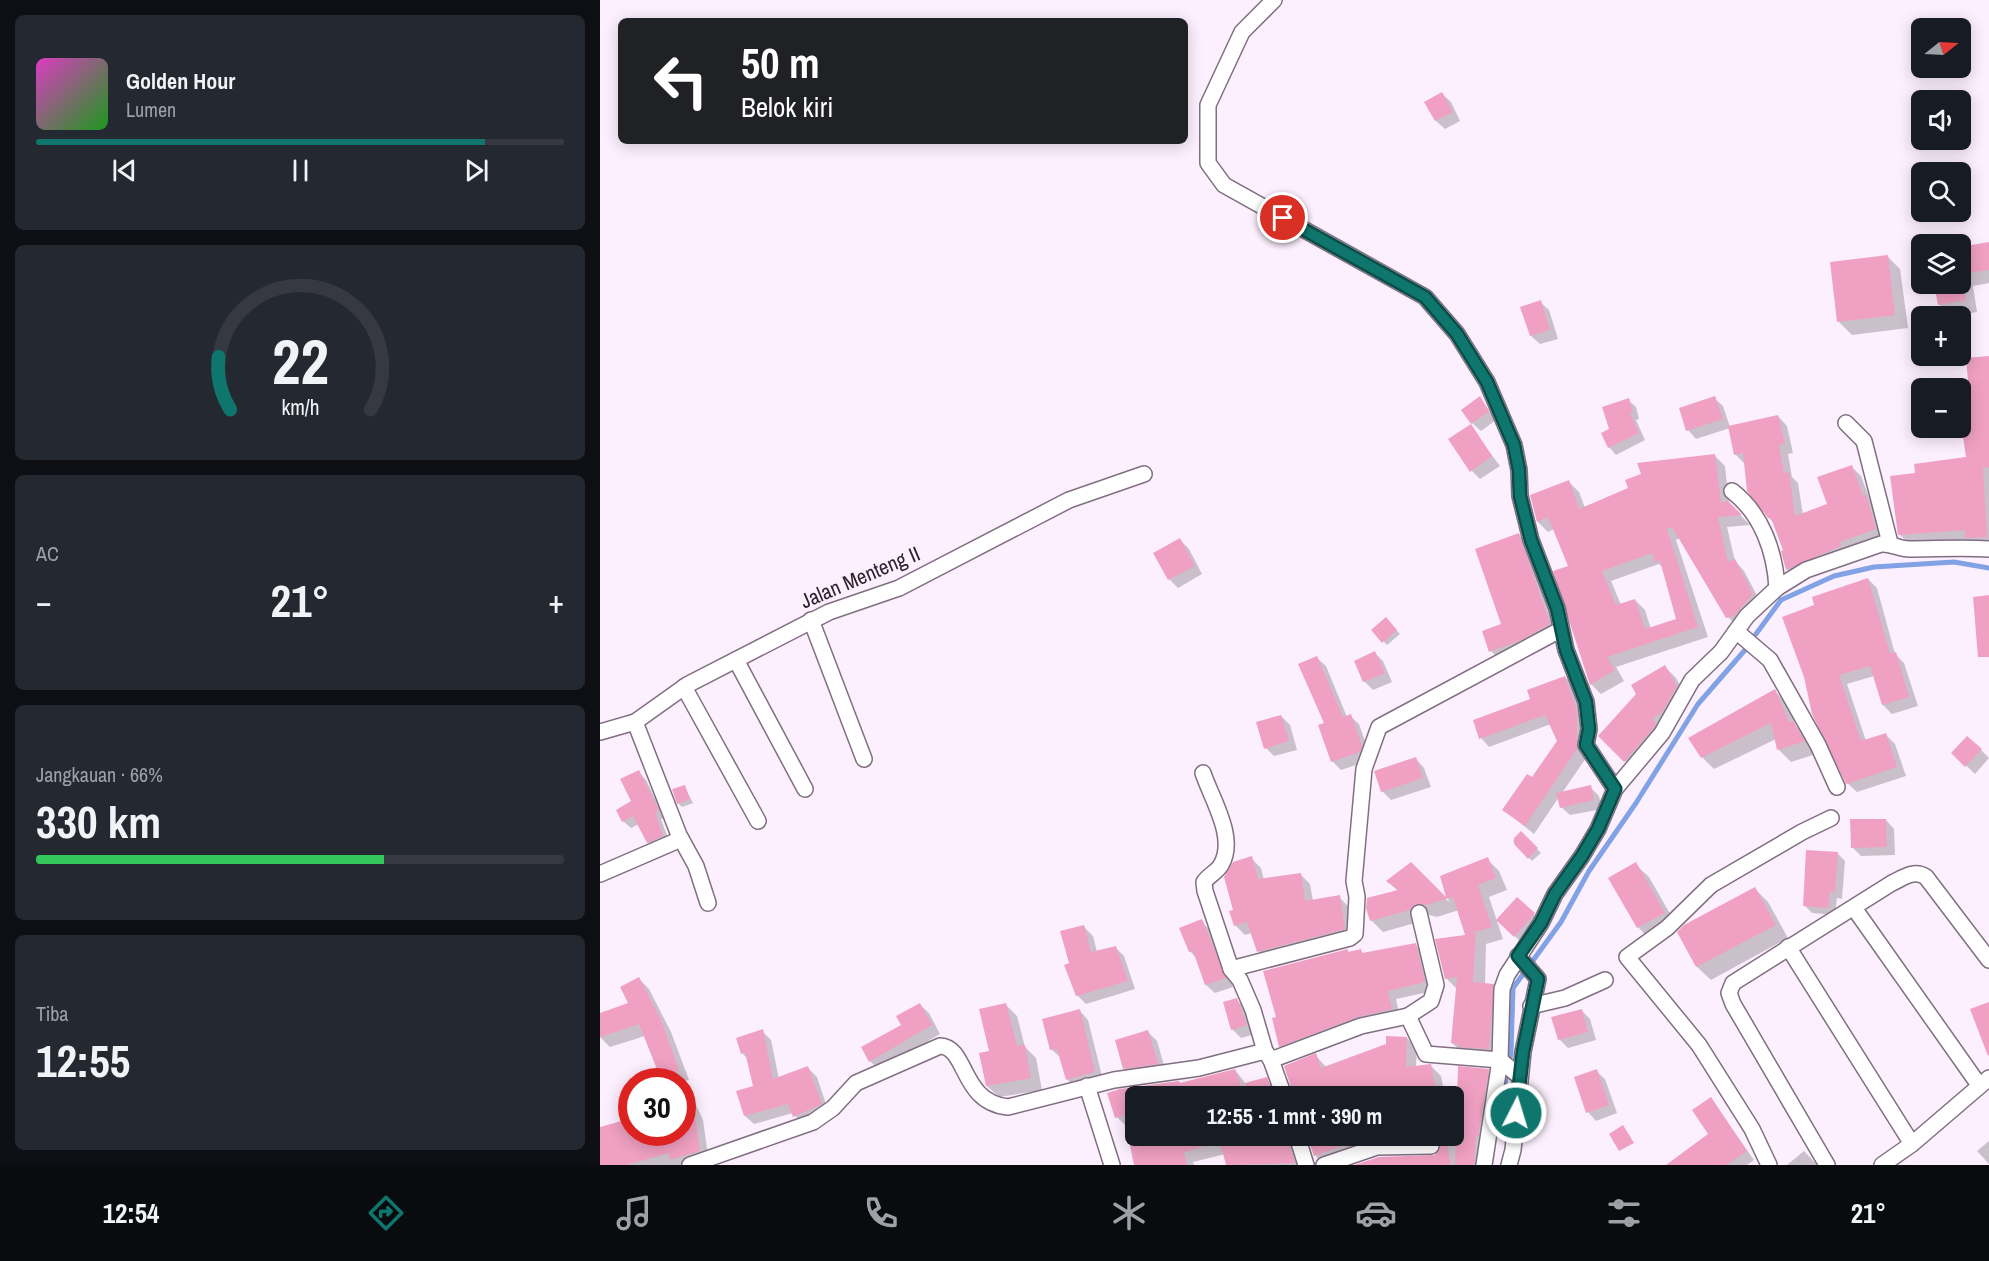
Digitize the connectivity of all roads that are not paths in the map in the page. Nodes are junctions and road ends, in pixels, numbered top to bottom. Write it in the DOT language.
graph roads {
  1 [pos="1274,0"];
  2 [pos="1846,423"];
  3 [pos="1144,474"];
  4 [pos="1732,491"];
  5 [pos="1890,543"];
  6 [pos="1989,549"];
  7 [pos="1777,588"];
  8 [pos="811,620"];
  9 [pos="1560,630"];
  10 [pos="1736,632"];
  11 [pos="736,660"];
  12 [pos="684,687"];
  13 [pos="635,722"];
  14 [pos="600,732"];
  15 [pos="864,759"];
  16 [pos="1203,773"];
  17 [pos="1837,787"];
  18 [pos="805,789"];
  19 [pos="1615,789"];
  20 [pos="1832,818"];
  21 [pos="758,821"];
  22 [pos="681,839"];
  23 [pos="600,874"];
  24 [pos="708,903"];
  25 [pos="1854,908"];
  26 [pos="1419,913"];
  27 [pos="1788,947"];
  28 [pos="1989,960"];
  29 [pos="1525,964"];
  30 [pos="1231,969"];
  31 [pos="1605,980"];
  32 [pos="1531,1006"];
  33 [pos="1408,1016"];
  34 [pos="1268,1056"];
  35 [pos="1509,1068"];
  36 [pos="1984,1082"];
  37 [pos="1087,1086"];
  38 [pos="1280,1086"];
  39 [pos="1912,1144"];
  40 [pos="1300,1146"];
  41 [pos="1431,1146"];
  42 [pos="690,1165"];
  43 [pos="1112,1165"];
  44 [pos="1306,1165"];
  45 [pos="1324,1165"];
  46 [pos="1484,1165"];
  47 [pos="1509,1165"];
  48 [pos="1769,1165"];
  49 [pos="1827,1165"];
  50 [pos="1882,1165"];
  1 -- 9 [label="street"];
  2 -- 5 [label="street"];
  3 -- 8 [label="street, Jalan Menteng II"];
  4 -- 7 [label="street"];
  5 -- 6 [label="street"];
  5 -- 7 [label="street"];
  7 -- 10 [label="street"];
  8 -- 11 [label="street, Jalan Menteng II"];
  8 -- 15 [label="street"];
  9 -- 19 [label="street"];
  9 -- 30 [label="street"];
  10 -- 17 [label="street"];
  10 -- 19 [label="street"];
  11 -- 12 [label="street, Jalan Menteng II"];
  11 -- 18 [label="street"];
  12 -- 13 [label="street, Jalan Menteng II"];
  12 -- 21 [label="street"];
  13 -- 14 [label="street, Jalan Menteng II"];
  13 -- 22 [label="street"];
  16 -- 30 [label="street"];
  19 -- 29 [label="street"];
  20 -- 48 [label="street"];
  22 -- 23 [label="street"];
  22 -- 24 [label="street"];
  25 -- 27 [label="street"];
  25 -- 28 [label="street"];
  25 -- 36 [label="street"];
  26 -- 33 [label="street"];
  27 -- 39 [label="street"];
  27 -- 49 [label="street"];
  29 -- 32 [label="street"];
  29 -- 35 [label="street"];
  30 -- 34 [label="street"];
  31 -- 32 [label="street"];
  32 -- 35 [label="street"];
  33 -- 34 [label="street"];
  33 -- 35 [label="street"];
  34 -- 37 [label="street"];
  34 -- 38 [label="street"];
  35 -- 46 [label="street"];
  35 -- 47 [label="street"];
  36 -- 39 [label="street"];
  37 -- 42 [label="street"];
  37 -- 43 [label="street"];
  39 -- 50 [label="street"];
  40 -- 44 [label="street"];
  41 -- 45 [label="street"];
}
